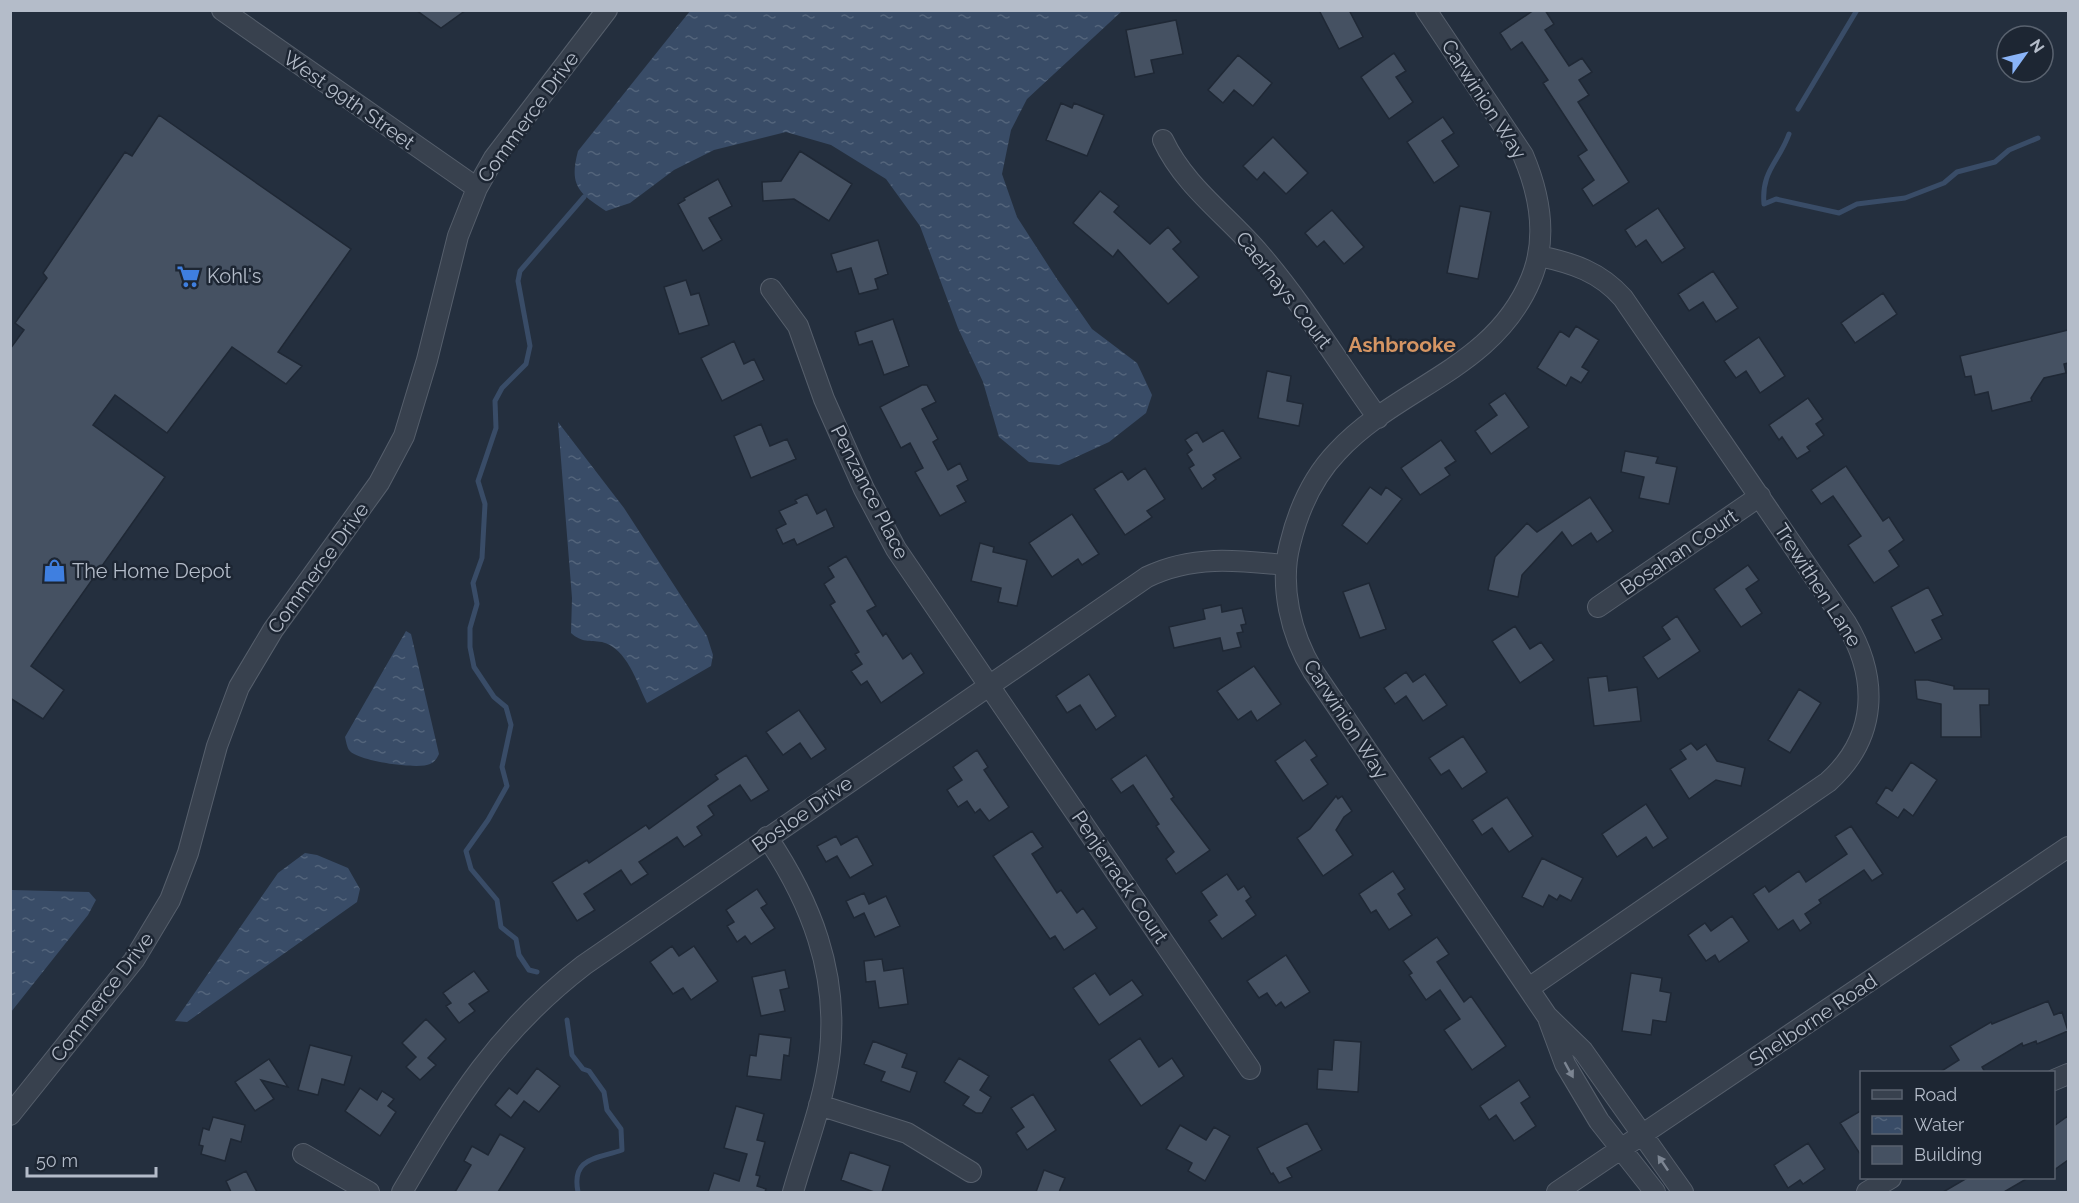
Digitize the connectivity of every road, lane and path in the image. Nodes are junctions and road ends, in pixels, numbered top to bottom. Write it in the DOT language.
graph roads {
  1 [pos="222,10"];
  2 [pos="607,10"];
  3 [pos="1426,10"];
  4 [pos="1162,140"];
  5 [pos="477,188"];
  6 [pos="1539,256"];
  7 [pos="771,289"];
  8 [pos="1378,418"];
  9 [pos="1760,496"];
  10 [pos="1285,565"];
  11 [pos="1598,607"];
  12 [pos="989,685"];
  13 [pos="767,837"];
  14 [pos="2068,847"];
  15 [pos="1529,988"];
  16 [pos="1547,1016"];
  17 [pos="1250,1069"];
  18 [pos="819,1105"];
  19 [pos="10,1115"];
  20 [pos="1643,1133"];
  21 [pos="1620,1149"];
  22 [pos="303,1154"];
  23 [pos="971,1172"];
  24 [pos="1890,1179"];
  25 [pos="369,1192"];
  26 [pos="402,1192"];
  27 [pos="793,1192"];
  28 [pos="1557,1192"];
  29 [pos="1655,1192"];
  30 [pos="1683,1192"];
  31 [pos="1867,1192"];
  1 -- 5 [label="street, West 99th Street"];
  2 -- 5 [label="street, Commerce Drive"];
  3 -- 6 [label="street, Carwinion Way"];
  4 -- 8 [label="street, Caerhays Court"];
  5 -- 19 [label="street, Commerce Drive"];
  6 -- 8 [label="street, Carwinion Way"];
  6 -- 9 [label="street, Trewithen Lane"];
  7 -- 12 [label="street, Penzance Place"];
  8 -- 10 [label="street, Carwinion Way"];
  9 -- 11 [label="street, Bosahan Court"];
  9 -- 15 [label="street, Trewithen Lane"];
  10 -- 12 [label="street, Bosloe Drive"];
  10 -- 15 [label="street, Carwinion Way"];
  12 -- 13 [label="street, Bosloe Drive"];
  12 -- 17 [label="street, Penjerrack Court"];
  13 -- 18 [label="street"];
  13 -- 26 [label="street, Bosloe Drive"];
  14 -- 20 [label="street, Shelborne Road"];
  15 -- 16 [label="street, Carwinion Way"];
  16 -- 20 [label="street, Carwinion Way"];
  16 -- 21 [label="street, Carwinion Way, one-way"];
  18 -- 23 [label="street"];
  18 -- 27 [label="street"];
  20 -- 21 [label="street, Shelborne Road"];
  30 -- 20 [label="street, Carwinion Way, one-way"];
  21 -- 28 [label="street, Shelborne Road"];
  21 -- 29 [label="street, Carwinion Way"];
  22 -- 25 [label="street"];
  24 -- 31 [label="street"];
}
